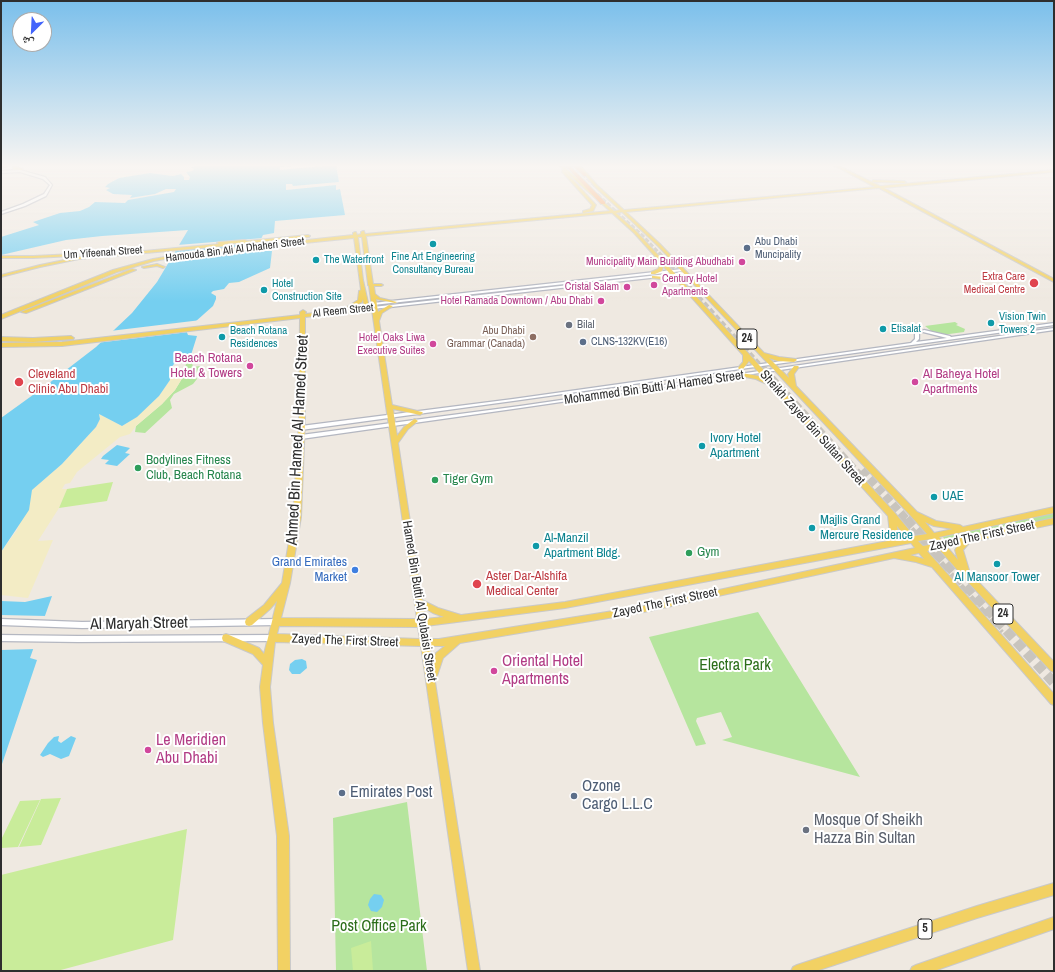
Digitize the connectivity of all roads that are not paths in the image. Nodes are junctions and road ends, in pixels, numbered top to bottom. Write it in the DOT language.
graph roads {
  1 [pos="590,210"];
  2 [pos="618,210"];
  3 [pos="621,210"];
  4 [pos="646,210"];
  5 [pos="924,210"];
  6 [pos="932,210"];
  7 [pos="613,211"];
  8 [pos="580,214"];
  9 [pos="628,225"];
  10 [pos="638,225"];
  11 [pos="945,225"];
  12 [pos="954,226"];
  13 [pos="363,234"];
  14 [pos="380,234"];
  15 [pos="355,237"];
  16 [pos="313,238"];
  17 [pos="253,241"];
  18 [pos="365,245"];
  19 [pos="1,257"];
  20 [pos="662,264"];
  21 [pos="163,267"];
  22 [pos="684,272"];
  23 [pos="671,273"];
  24 [pos="654,275"];
  25 [pos="1,276"];
  26 [pos="1054,276"];
  27 [pos="361,280"];
  28 [pos="679,280"];
  29 [pos="1054,281"];
  30 [pos="370,285"];
  31 [pos="381,285"];
  32 [pos="372,294"];
  33 [pos="393,304"];
  34 [pos="349,307"];
  35 [pos="370,307"];
  36 [pos="303,314"];
  37 [pos="1,318"];
  38 [pos="277,319"];
  39 [pos="240,321"];
  40 [pos="303,323"];
  41 [pos="376,324"];
  42 [pos="1054,324"];
  43 [pos="1054,329"];
  44 [pos="917,331"];
  45 [pos="924,331"];
  46 [pos="984,334"];
  47 [pos="957,337"];
  48 [pos="1,339"];
  49 [pos="992,339"];
  50 [pos="911,344"];
  51 [pos="1,345"];
  52 [pos="760,352"];
  53 [pos="746,354"];
  54 [pos="794,360"];
  55 [pos="771,364"];
  56 [pos="757,366"];
  57 [pos="796,367"];
  58 [pos="741,368"];
  59 [pos="777,370"];
  60 [pos="762,372"];
  61 [pos="742,375"];
  62 [pos="775,386"];
  63 [pos="793,387"];
  64 [pos="389,406"];
  65 [pos="441,410"];
  66 [pos="420,412"];
  67 [pos="391,420"];
  68 [pos="416,420"];
  69 [pos="301,428"];
  70 [pos="301,437"];
  71 [pos="394,444"];
  72 [pos="1054,510"];
  73 [pos="913,513"];
  74 [pos="890,514"];
  75 [pos="1054,522"];
  76 [pos="969,529"];
  77 [pos="932,535"];
  78 [pos="912,539"];
  79 [pos="969,539"];
  80 [pos="892,542"];
  81 [pos="940,545"];
  82 [pos="921,549"];
  83 [pos="886,556"];
  84 [pos="936,566"];
  85 [pos="971,580"];
  86 [pos="286,583"];
  87 [pos="419,602"];
  88 [pos="464,618"];
  89 [pos="1,622"];
  90 [pos="249,622"];
  91 [pos="277,622"];
  92 [pos="422,623"];
  93 [pos="1,638"];
  94 [pos="226,638"];
  95 [pos="272,638"];
  96 [pos="458,640"];
  97 [pos="426,644"];
  98 [pos="267,664"];
  99 [pos="1054,668"];
  100 [pos="432,682"];
  101 [pos="1054,701"];
  102 [pos="1054,889"];
  103 [pos="1054,923"];
  104 [pos="284,971"];
  105 [pos="474,971"];
  106 [pos="798,971"];
  107 [pos="916,971"];
  1 -- 8 [label="main road"];
  2 -- 7 [label="main road"];
  3 -- 10 [label="main road, Sheikh Zayed Bin Sultan Street / 24"];
  4 -- 10 [label="main road"];
  5 -- 12 [label="main road"];
  6 -- 26 [label="main road"];
  7 -- 8 [label="main road"];
  7 -- 9 [label="main road, Sheikh Zayed Bin Sultan Street / 24"];
  8 -- 9 [label="main road"];
  8 -- 13 [label="main road"];
  8 -- 14 [label="main road"];
  9 -- 20 [label="main road, Sheikh Zayed Bin Sultan Street / 24"];
  10 -- 22 [label="main road, Sheikh Zayed Bin Sultan Street / 24"];
  11 -- 12 [label="main road"];
  12 -- 29 [label="main road"];
  13 -- 14 [label="main road"];
  13 -- 15 [label="main road"];
  13 -- 18 [label="main road, Hamed Bin Butti Al Qubaisi Street"];
  14 -- 18 [label="main road"];
  15 -- 16 [label="main road"];
  15 -- 16 [label="main road"];
  15 -- 27 [label="main road, Hamed Bin Butti Al Qubaisi Street"];
  16 -- 17 [label="main road, Hamouda Bin Ali Al Dhaheri Street"];
  16 -- 37 [label="main road, Hamouda Bin Ali Al Dhaheri Street"];
  17 -- 19 [label="main road, Um Yifeenah Street"];
  17 -- 25 [label="main road, Hamouda Bin Ali Al Dhaheri Street"];
  18 -- 30 [label="main road, Hamed Bin Butti Al Qubaisi Street"];
  20 -- 23 [label="main road, Sheikh Zayed Bin Sultan Street / 24"];
  20 -- 24 [label="main road"];
  21 -- 37 [label="main road"];
  22 -- 23 [label="street, Al Reem Street"];
  22 -- 52 [label="main road, Sheikh Zayed Bin Sultan Street / 24"];
  23 -- 24 [label="street, Al Reem Street"];
  23 -- 28 [label="main road, Sheikh Zayed Bin Sultan Street / 24"];
  24 -- 28 [label="main road"];
  24 -- 33 [label="street, Al Reem Street"];
  27 -- 34 [label="main road"];
  27 -- 35 [label="main road, Hamed Bin Butti Al Qubaisi Street"];
  28 -- 53 [label="main road, Sheikh Zayed Bin Sultan Street / 24"];
  30 -- 31 [label="main road"];
  30 -- 32 [label="main road, Hamed Bin Butti Al Qubaisi Street"];
  32 -- 33 [label="main road"];
  32 -- 35 [label="main road, Hamed Bin Butti Al Qubaisi Street"];
  33 -- 35 [label="street, Al Reem Street"];
  33 -- 41 [label="main road"];
  34 -- 35 [label="main road, Al Reem Street"];
  34 -- 36 [label="main road, Al Reem Street"];
  35 -- 36 [label="main road, Al Reem Street"];
  35 -- 41 [label="main road, Hamed Bin Butti Al Qubaisi Street"];
  36 -- 38 [label="main road, Al Reem Street"];
  36 -- 39 [label="main road, Al Reem Street"];
  36 -- 40 [label="main road, Ahmed Bin Hamed Al Hamed Street"];
  38 -- 39 [label="main road, Al Reem Street"];
  38 -- 40 [label="main road"];
  39 -- 48 [label="main road, Al Reem Street"];
  39 -- 51 [label="main road, Al Reem Street"];
  40 -- 69 [label="main road, Ahmed Bin Hamed Al Hamed Street"];
  41 -- 64 [label="main road, Hamed Bin Butti Al Qubaisi Street"];
  42 -- 46 [label="street, Mohammed Bin Butti Al Hamed Street"];
  43 -- 49 [label="street, Mohammed Bin Butti Al Hamed Street"];
  44 -- 50 [label="street"];
  45 -- 47 [label="street"];
  46 -- 47 [label="street, Mohammed Bin Butti Al Hamed Street"];
  46 -- 49 [label="street"];
  47 -- 50 [label="street, Mohammed Bin Butti Al Hamed Street"];
  49 -- 57 [label="street, Mohammed Bin Butti Al Hamed Street"];
  50 -- 54 [label="street, Mohammed Bin Butti Al Hamed Street"];
  52 -- 54 [label="main road"];
  52 -- 55 [label="main road, Sheikh Zayed Bin Sultan Street / 24"];
  53 -- 56 [label="main road, Sheikh Zayed Bin Sultan Street / 24"];
  53 -- 58 [label="main road"];
  54 -- 55 [label="street, Mohammed Bin Butti Al Hamed Street"];
  55 -- 56 [label="street, Mohammed Bin Butti Al Hamed Street"];
  55 -- 59 [label="main road, Sheikh Zayed Bin Sultan Street / 24"];
  56 -- 58 [label="street, Mohammed Bin Butti Al Hamed Street"];
  56 -- 60 [label="main road, Sheikh Zayed Bin Sultan Street / 24"];
  57 -- 59 [label="street, Mohammed Bin Butti Al Hamed Street"];
  57 -- 63 [label="main road"];
  58 -- 65 [label="street, Mohammed Bin Butti Al Hamed Street"];
  59 -- 60 [label="street, Mohammed Bin Butti Al Hamed Street"];
  59 -- 63 [label="main road, Sheikh Zayed Bin Sultan Street / 24"];
  60 -- 61 [label="street, Mohammed Bin Butti Al Hamed Street"];
  60 -- 62 [label="main road, Sheikh Zayed Bin Sultan Street / 24"];
  61 -- 62 [label="main road"];
  61 -- 68 [label="street, Mohammed Bin Butti Al Hamed Street"];
  62 -- 74 [label="main road, Sheikh Zayed Bin Sultan Street / 24"];
  63 -- 73 [label="main road, Sheikh Zayed Bin Sultan Street / 24"];
  64 -- 66 [label="main road"];
  64 -- 67 [label="main road, Hamed Bin Butti Al Qubaisi Street"];
  65 -- 66 [label="street, Mohammed Bin Butti Al Hamed Street"];
  65 -- 68 [label="street"];
  66 -- 67 [label="street, Mohammed Bin Butti Al Hamed Street"];
  67 -- 68 [label="street, Mohammed Bin Butti Al Hamed Street"];
  67 -- 69 [label="street, Mohammed Bin Butti Al Hamed Street"];
  67 -- 70 [label="street, Mohammed Bin Butti Al Hamed Street"];
  67 -- 71 [label="main road, Hamed Bin Butti Al Qubaisi Street"];
  68 -- 71 [label="main road"];
  69 -- 70 [label="main road, Ahmed Bin Hamed Al Hamed Street"];
  70 -- 86 [label="main road, Ahmed Bin Hamed Al Hamed Street"];
  71 -- 87 [label="main road, Hamed Bin Butti Al Qubaisi Street"];
  72 -- 76 [label="main road, Zayed The First Street"];
  73 -- 76 [label="main road"];
  73 -- 77 [label="main road, Sheikh Zayed Bin Sultan Street / 24"];
  74 -- 78 [label="main road, Sheikh Zayed Bin Sultan Street / 24"];
  74 -- 80 [label="main road"];
  75 -- 79 [label="main road, Zayed The First Street"];
  76 -- 77 [label="main road, Zayed The First Street"];
  77 -- 78 [label="main road, Zayed The First Street"];
  77 -- 81 [label="main road, Sheikh Zayed Bin Sultan Street / 24"];
  78 -- 80 [label="main road, Zayed The First Street"];
  78 -- 82 [label="main road, Sheikh Zayed Bin Sultan Street / 24"];
  79 -- 81 [label="main road, Zayed The First Street"];
  79 -- 85 [label="main road"];
  80 -- 88 [label="main road, Zayed The First Street"];
  81 -- 82 [label="main road, Zayed The First Street"];
  81 -- 85 [label="main road, Sheikh Zayed Bin Sultan Street / 24"];
  82 -- 83 [label="main road, Zayed The First Street"];
  82 -- 84 [label="main road, Sheikh Zayed Bin Sultan Street / 24"];
  83 -- 84 [label="main road"];
  83 -- 96 [label="main road, Zayed The First Street"];
  84 -- 101 [label="main road, Sheikh Zayed Bin Sultan Street / 24"];
  85 -- 99 [label="main road, Sheikh Zayed Bin Sultan Street / 24"];
  86 -- 90 [label="main road"];
  86 -- 91 [label="main road, Ahmed Bin Hamed Al Hamed Street"];
  87 -- 88 [label="main road"];
  87 -- 92 [label="main road, Hamed Bin Butti Al Qubaisi Street"];
  88 -- 92 [label="main road, Zayed The First Street"];
  89 -- 90 [label="street, Al Maryah Street"];
  90 -- 91 [label="street, Al Maryah Street"];
  91 -- 92 [label="main road, Zayed The First Street"];
  91 -- 95 [label="main road, Ahmed Bin Hamed Al Hamed Street"];
  92 -- 97 [label="main road, Hamed Bin Butti Al Qubaisi Street"];
  93 -- 94 [label="street, Al Maryah Street"];
  94 -- 95 [label="street, Al Maryah Street"];
  94 -- 98 [label="main road"];
  95 -- 97 [label="main road, Zayed The First Street"];
  95 -- 98 [label="main road, Ahmed Bin Hamed Al Hamed Street"];
  96 -- 97 [label="main road, Zayed The First Street"];
  96 -- 100 [label="main road"];
  97 -- 100 [label="main road, Hamed Bin Butti Al Qubaisi Street"];
  98 -- 104 [label="main road, Ahmed Bin Hamed Al Hamed Street"];
  100 -- 105 [label="main road, Hamed Bin Butti Al Qubaisi Street"];
  102 -- 106 [label="main road, 5"];
  103 -- 107 [label="main road"];
}
